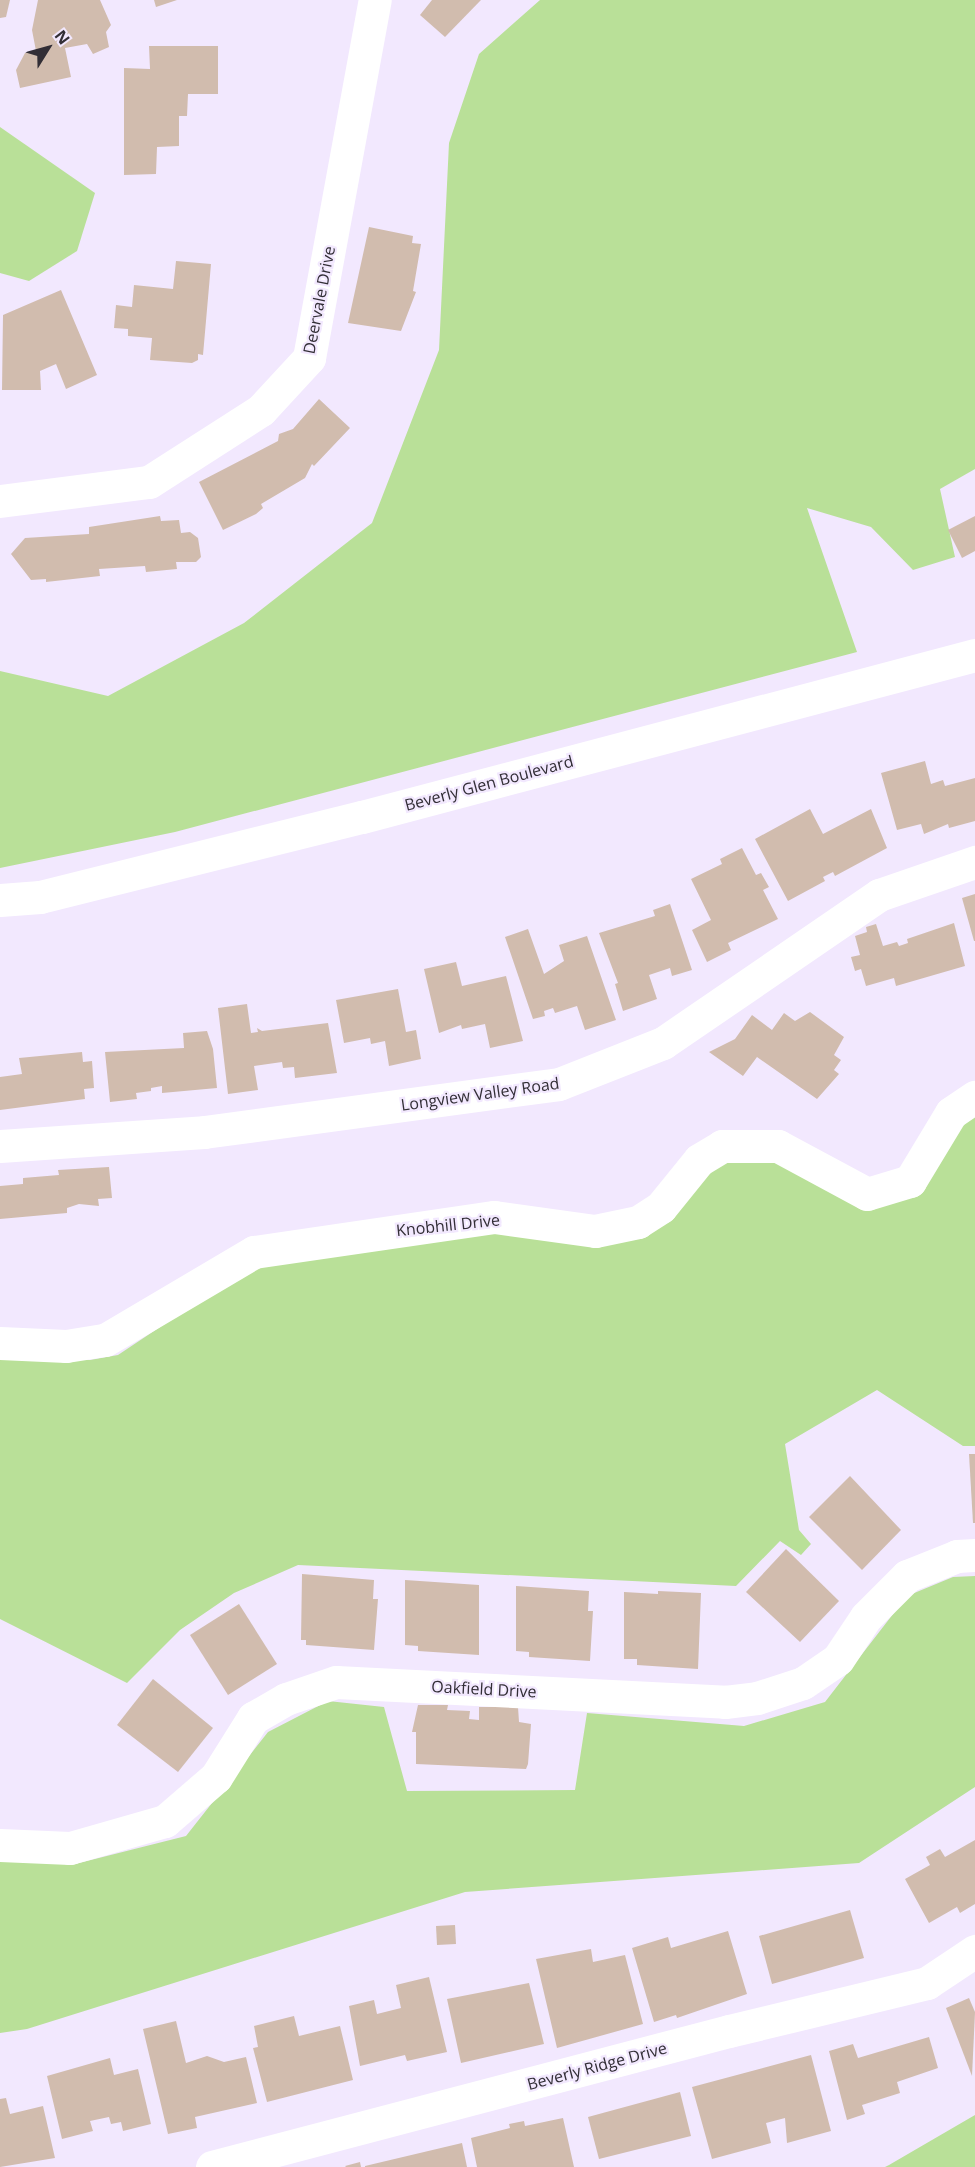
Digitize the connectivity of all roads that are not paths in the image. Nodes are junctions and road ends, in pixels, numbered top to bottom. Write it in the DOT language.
graph roads {
  1 [pos="375,0"];
  2 [pos="0,501"];
  3 [pos="975,655"];
  4 [pos="975,862"];
  5 [pos="0,900"];
  6 [pos="975,1097"];
  7 [pos="0,1146"];
  8 [pos="0,1342"];
  9 [pos="975,1555"];
  10 [pos="0,1845"];
  11 [pos="975,1951"];
  12 [pos="212,2167"];
  1 -- 2 [label="street, Deervale Drive"];
  3 -- 5 [label="street, Beverly Glen Boulevard"];
  4 -- 7 [label="street, Longview Valley Road"];
  6 -- 8 [label="street, Knobhill Drive"];
  9 -- 10 [label="street, Oakfield Drive"];
  11 -- 12 [label="street, Beverly Ridge Drive"];
}
